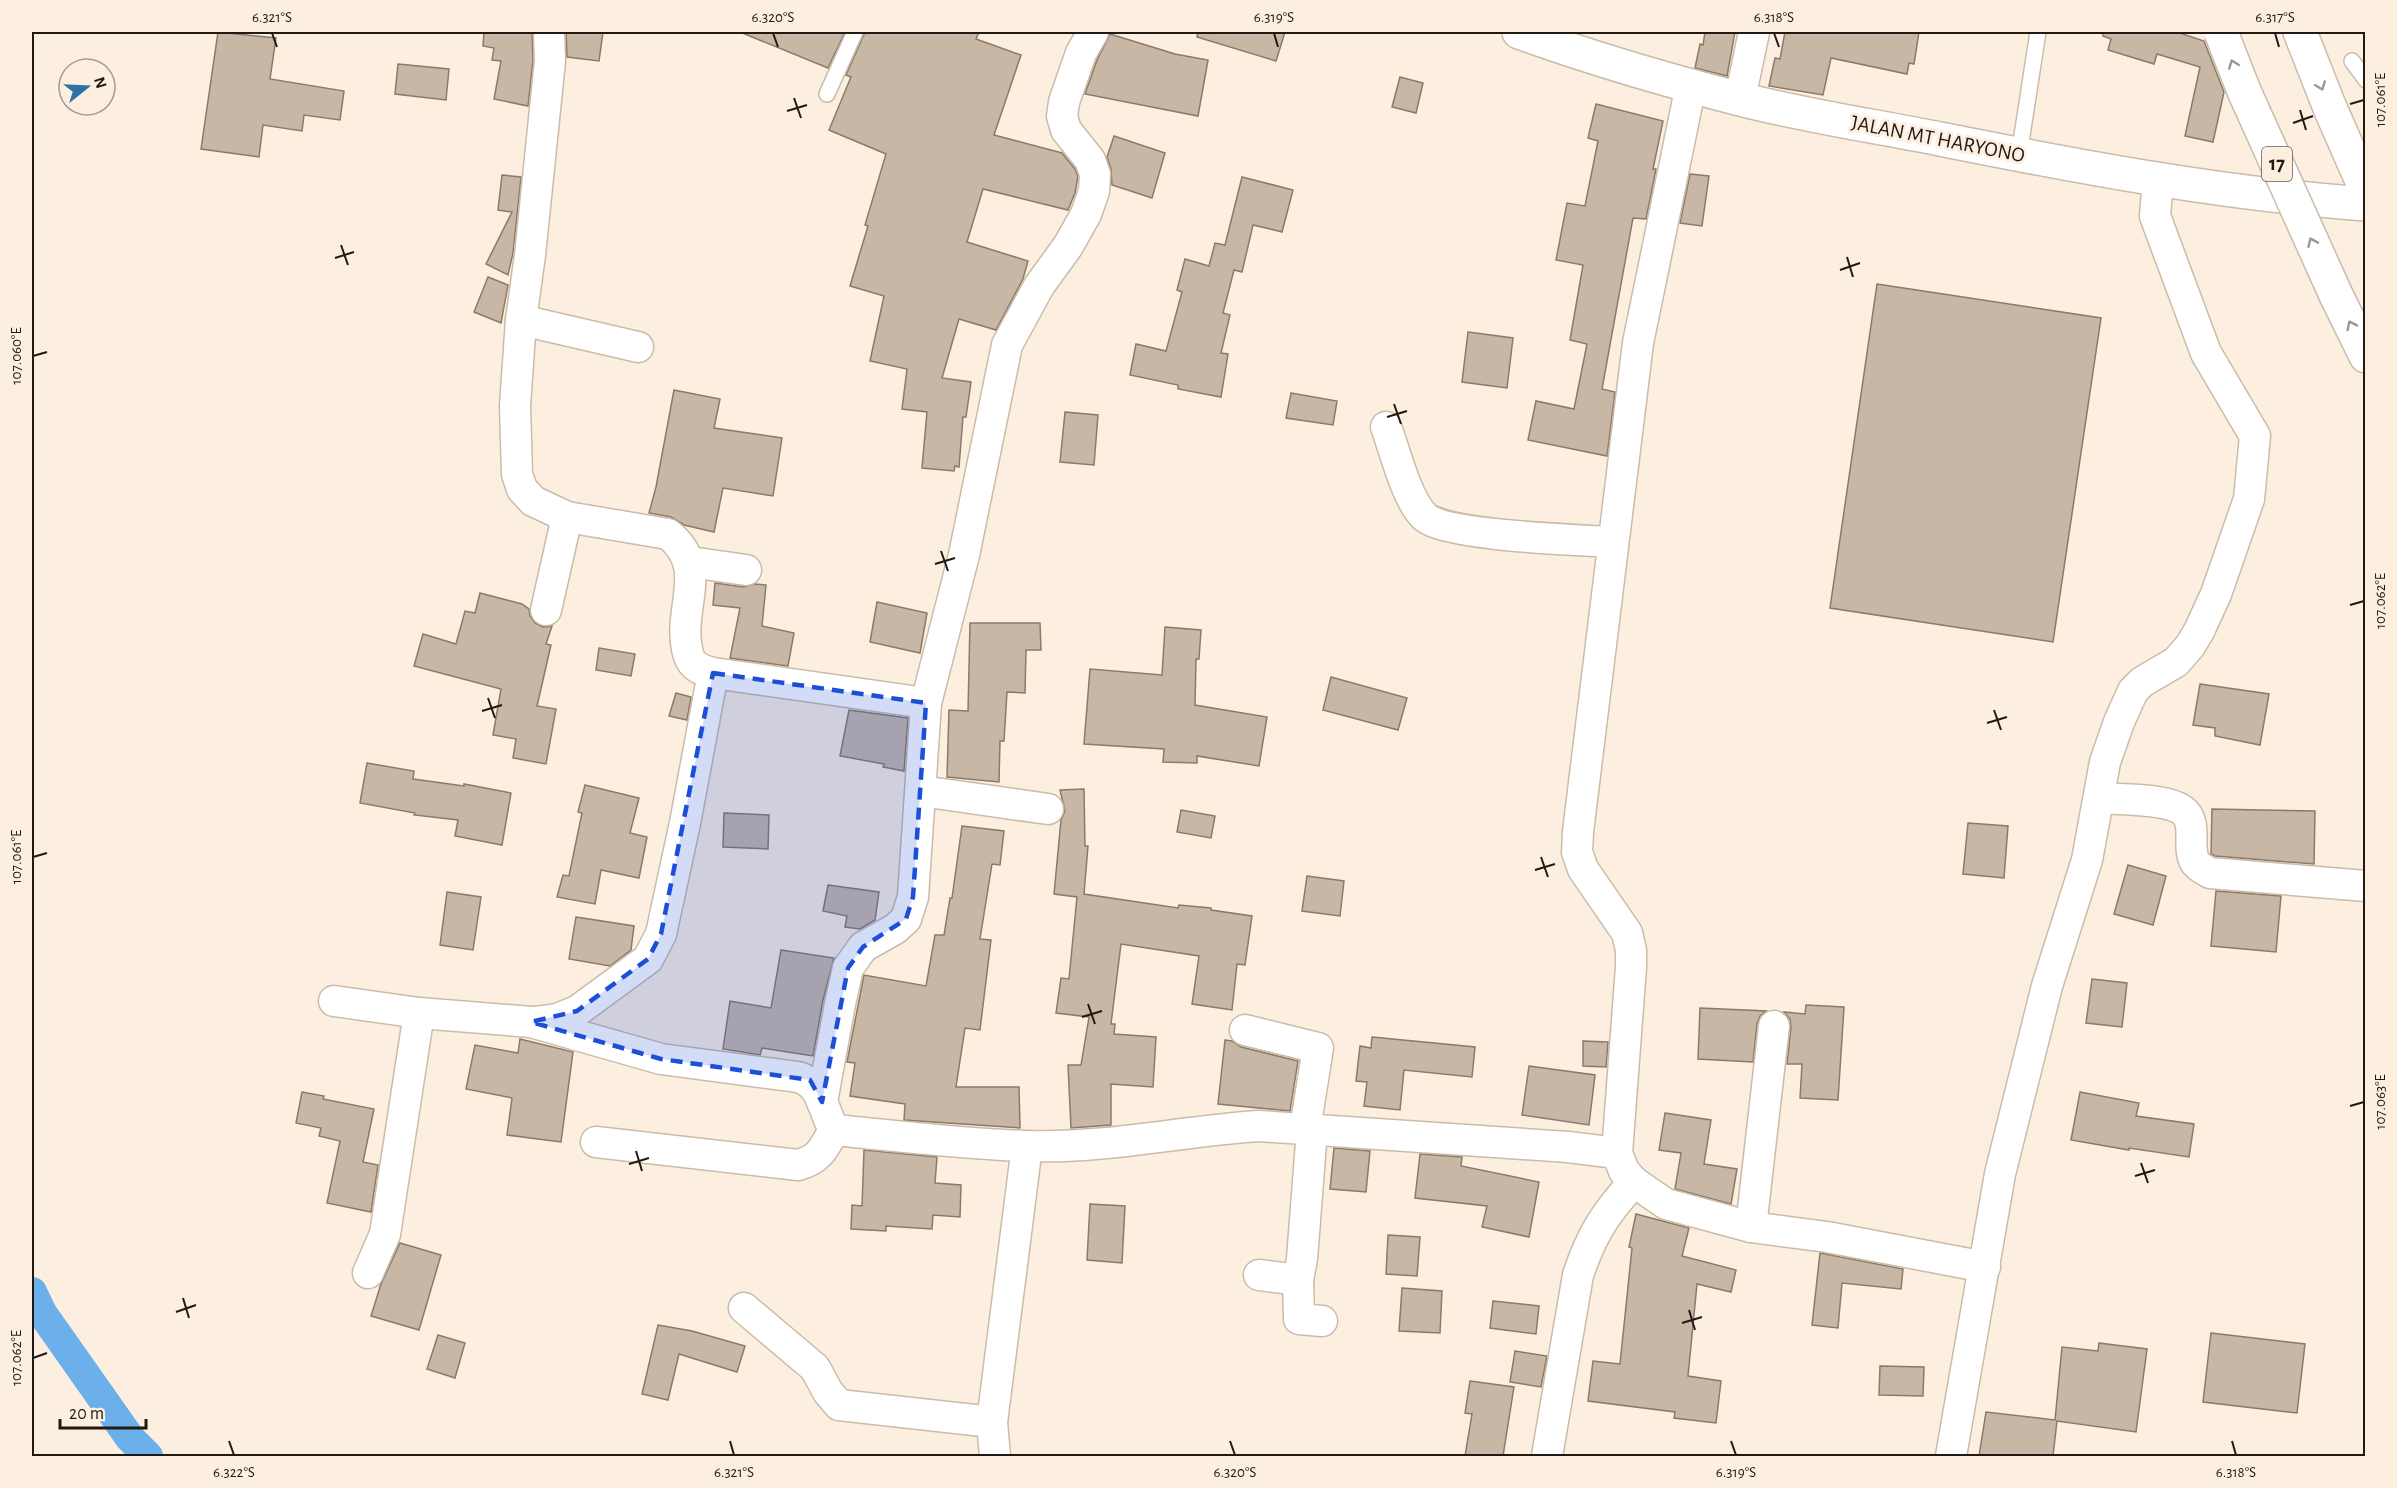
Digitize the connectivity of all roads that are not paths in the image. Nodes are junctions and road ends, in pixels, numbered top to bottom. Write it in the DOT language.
graph roads {
  1 [pos="549,32"];
  2 [pos="855,32"];
  3 [pos="1093,32"];
  4 [pos="1519,32"];
  5 [pos="1754,32"];
  6 [pos="2038,32"];
  7 [pos="2221,32"];
  8 [pos="2300,32"];
  9 [pos="2352,61"];
  10 [pos="2366,80"];
  11 [pos="1691,85"];
  12 [pos="827,94"];
  13 [pos="1740,99"];
  14 [pos="2019,155"];
  15 [pos="2158,179"];
  16 [pos="2366,190"];
  17 [pos="2366,204"];
  18 [pos="521,320"];
  19 [pos="638,346"];
  20 [pos="2366,356"];
  21 [pos="1386,427"];
  22 [pos="567,517"];
  23 [pos="1612,542"];
  24 [pos="690,562"];
  25 [pos="746,570"];
  26 [pos="546,610"];
  27 [pos="712,673"];
  28 [pos="926,703"];
  29 [pos="921,791"];
  30 [pos="2100,798"];
  31 [pos="1048,809"];
  32 [pos="2366,886"];
  33 [pos="334,1001"];
  34 [pos="419,1013"];
  35 [pos="531,1022"];
  36 [pos="1774,1026"];
  37 [pos="1245,1030"];
  38 [pos="822,1102"];
  39 [pos="1309,1129"];
  40 [pos="834,1130"];
  41 [pos="596,1142"];
  42 [pos="1027,1146"];
  43 [pos="1617,1153"];
  44 [pos="1634,1182"];
  45 [pos="1751,1227"];
  46 [pos="1985,1267"];
  47 [pos="368,1273"];
  48 [pos="1259,1275"];
  49 [pos="1298,1280"];
  50 [pos="744,1308"];
  51 [pos="1322,1321"];
  52 [pos="993,1422"];
  53 [pos="995,1456"];
  54 [pos="1547,1456"];
  55 [pos="1951,1456"];
  1 -- 18 [label="street"];
  2 -- 12 [label="lane"];
  3 -- 28 [label="street"];
  4 -- 11 [label="main road, JALAN MT HARYONO"];
  5 -- 13 [label="street"];
  6 -- 14 [label="lane"];
  20 -- 7 [label="main road, 17, one-way, bridge"];
  8 -- 16 [label="main road, one-way"];
  9 -- 10 [label="lane"];
  11 -- 13 [label="main road, JALAN MT HARYONO"];
  11 -- 23 [label="street"];
  13 -- 14 [label="main road, JALAN MT HARYONO"];
  14 -- 15 [label="main road, JALAN MT HARYONO"];
  15 -- 17 [label="main road, JALAN MT HARYONO"];
  15 -- 30 [label="street"];
  18 -- 19 [label="street"];
  18 -- 22 [label="street"];
  21 -- 23 [label="street"];
  22 -- 24 [label="street"];
  22 -- 26 [label="street"];
  23 -- 43 [label="street"];
  24 -- 25 [label="street"];
  24 -- 27 [label="street"];
  27 -- 28 [label="street"];
  27 -- 35 [label="street"];
  28 -- 29 [label="street"];
  29 -- 31 [label="street"];
  29 -- 38 [label="street"];
  30 -- 32 [label="street"];
  30 -- 46 [label="street"];
  33 -- 34 [label="street"];
  34 -- 35 [label="street"];
  34 -- 47 [label="street"];
  35 -- 38 [label="street"];
  36 -- 45 [label="street"];
  37 -- 39 [label="street"];
  38 -- 40 [label="street"];
  39 -- 42 [label="street"];
  39 -- 43 [label="street"];
  39 -- 49 [label="street"];
  40 -- 41 [label="street"];
  40 -- 42 [label="street"];
  42 -- 52 [label="street"];
  43 -- 44 [label="street"];
  44 -- 45 [label="street"];
  44 -- 54 [label="street"];
  45 -- 46 [label="street"];
  46 -- 55 [label="street"];
  48 -- 49 [label="street"];
  49 -- 51 [label="street"];
  50 -- 52 [label="street"];
  52 -- 53 [label="street"];
}
